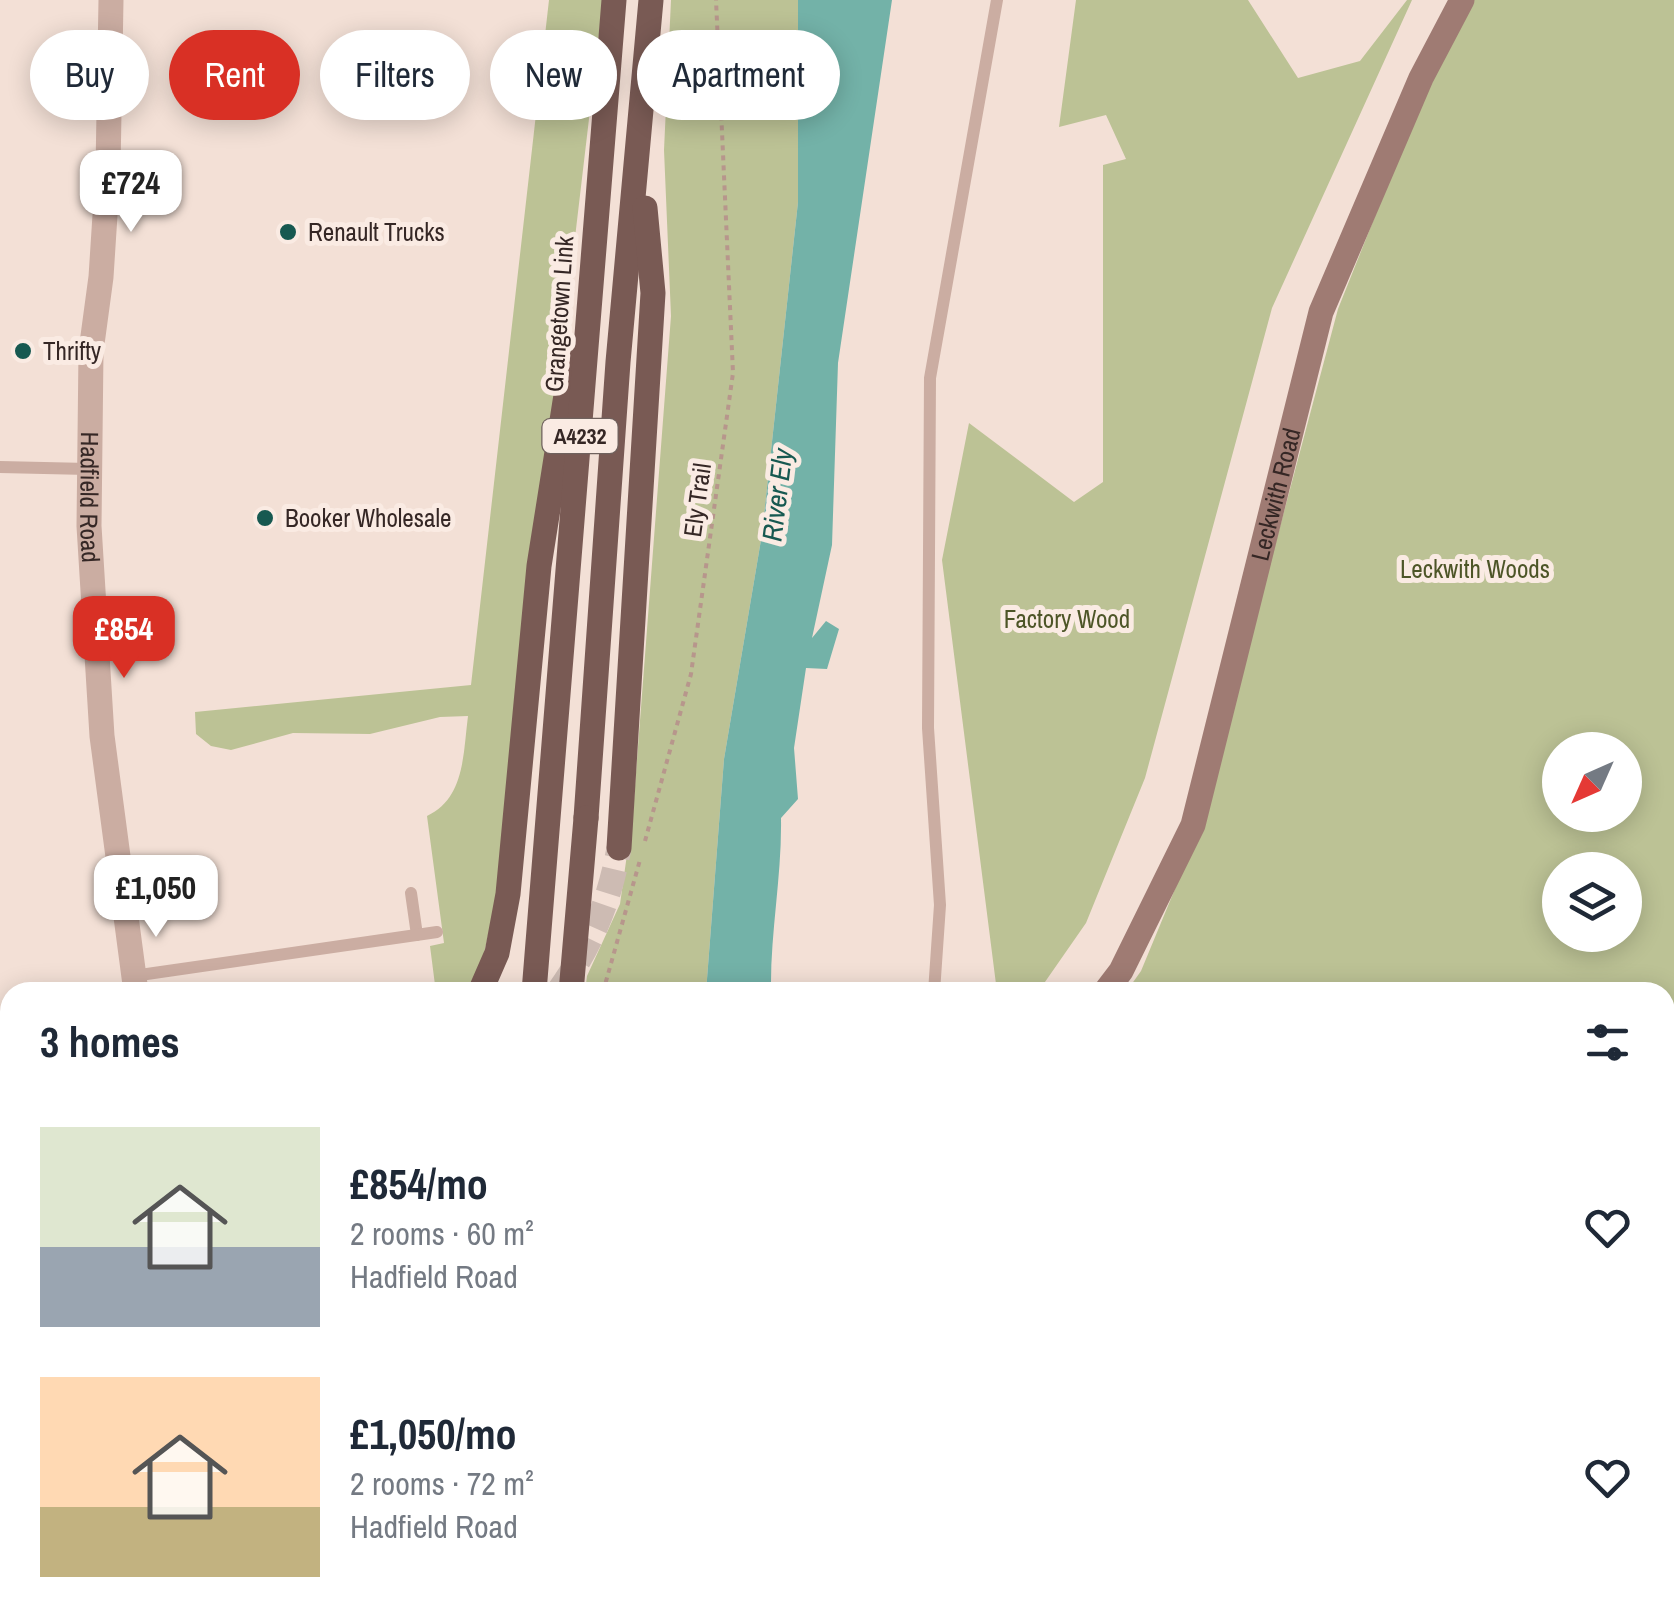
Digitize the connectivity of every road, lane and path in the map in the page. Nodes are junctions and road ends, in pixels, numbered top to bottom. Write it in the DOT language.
graph roads {
  1 [pos="111,0"];
  2 [pos="614,0"];
  3 [pos="651,0"];
  4 [pos="716,0"];
  5 [pos="996,0"];
  6 [pos="1462,0"];
  7 [pos="638,148"];
  8 [pos="591,282"];
  9 [pos="0,467"];
  10 [pos="88,469"];
  11 [pos="634,850"];
  12 [pos="411,893"];
  13 [pos="436,932"];
  14 [pos="417,935"];
  15 [pos="135,982"];
  16 [pos="147,982"];
  17 [pos="484,982"];
  18 [pos="535,982"];
  19 [pos="572,982"];
  20 [pos="605,982"];
  21 [pos="935,982"];
  22 [pos="1113,982"];
  1 -- 10 [label="street, Hadfield Road"];
  2 -- 8 [label="main road, Grangetown Link / A4232"];
  3 -- 7 [label="main road, A4232"];
  4 -- 11 [label="path, Ely Trail"];
  5 -- 21 [label="lane"];
  6 -- 22 [label="main road, Leckwith Road"];
  7 -- 11 [label="main road"];
  7 -- 19 [label="main road, A4232, bridge"];
  8 -- 17 [label="main road"];
  8 -- 18 [label="main road, Grangetown Link / A4232"];
  9 -- 10 [label="lane"];
  10 -- 15 [label="street, Hadfield Road"];
  11 -- 20 [label="path, Ely Trail"];
  12 -- 14 [label="lane"];
  13 -- 14 [label="lane"];
  14 -- 16 [label="lane"];
}
